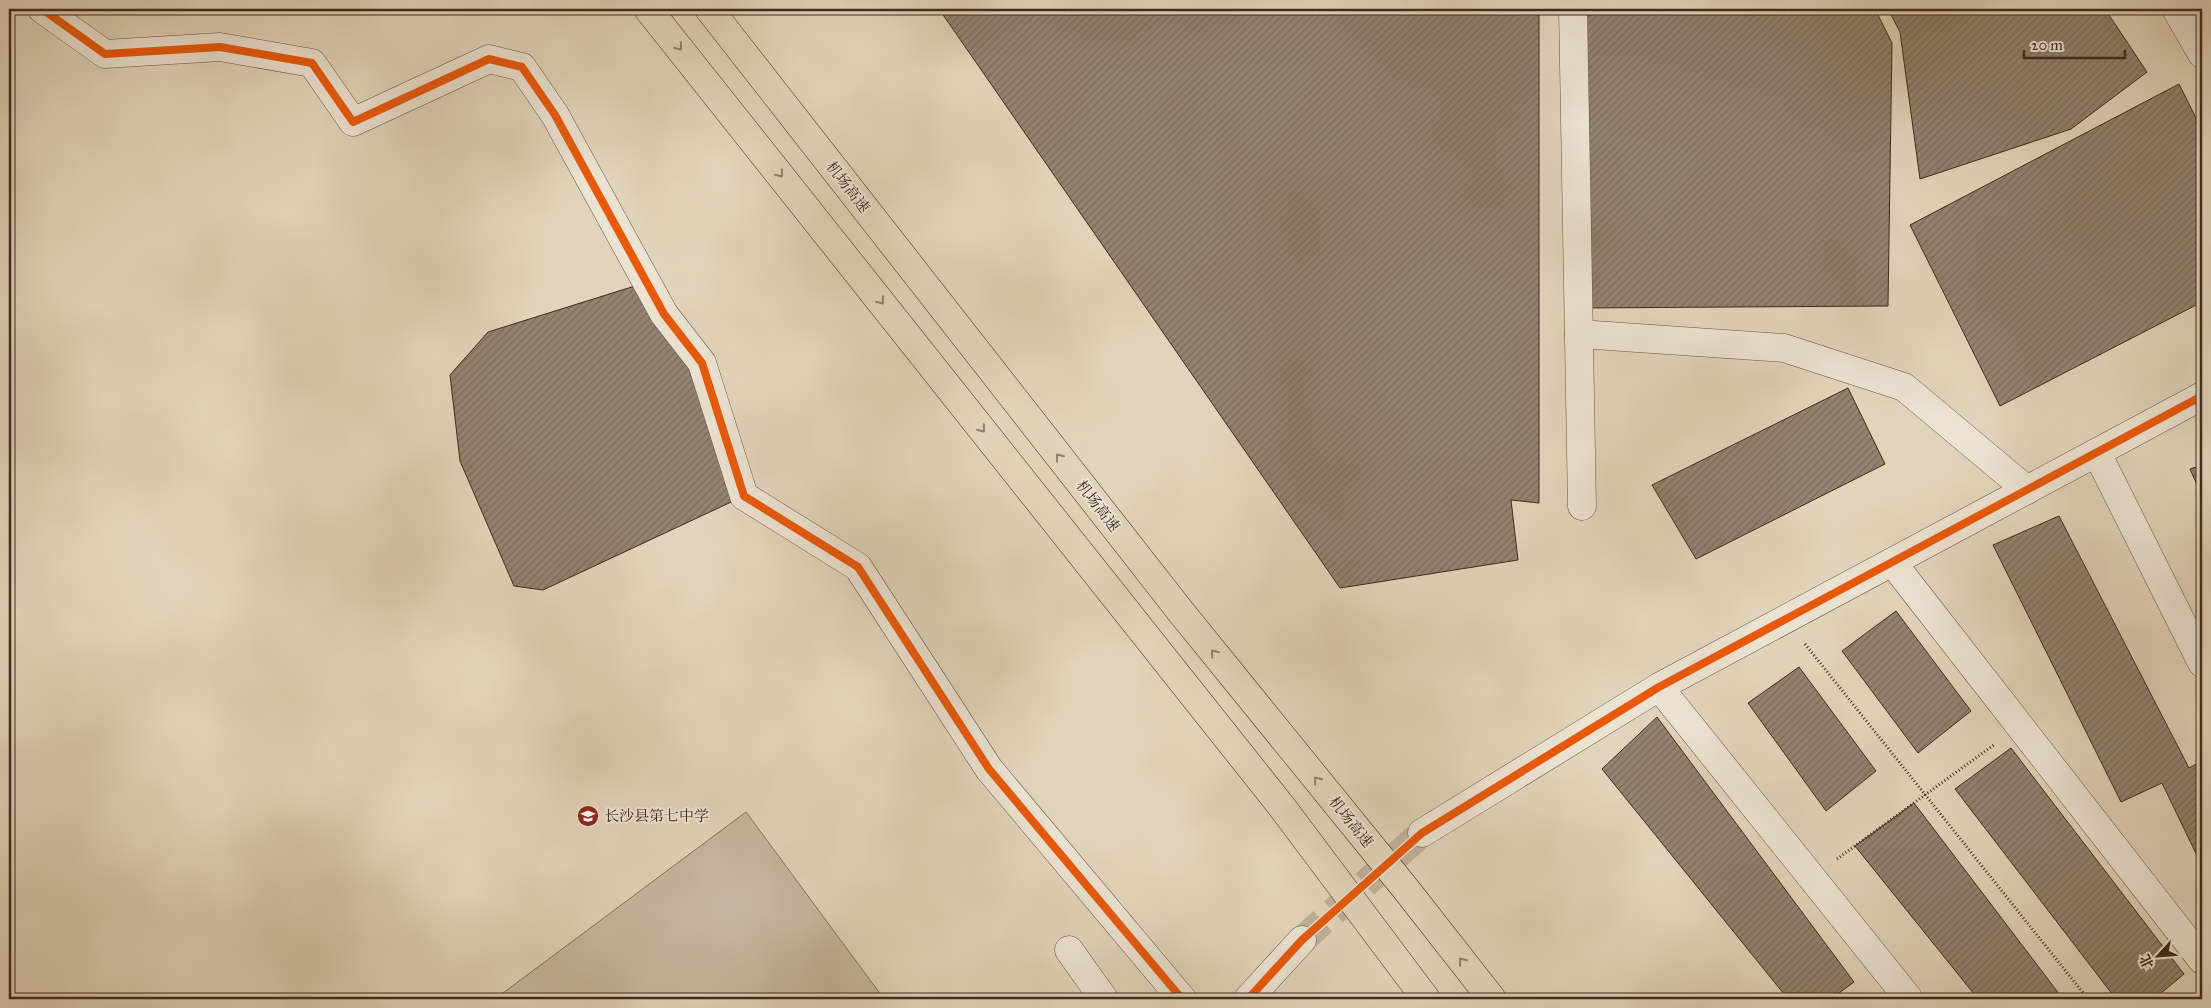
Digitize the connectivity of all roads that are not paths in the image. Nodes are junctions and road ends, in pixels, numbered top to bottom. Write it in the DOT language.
graph roads {
  1 [pos="42,9"];
  2 [pos="648,9"];
  3 [pos="709,9"];
  4 [pos="1573,9"];
  5 [pos="2176,9"];
  6 [pos="2202,54"];
  7 [pos="1579,334"];
  8 [pos="2202,396"];
  9 [pos="2096,453"];
  10 [pos="2027,490"];
  11 [pos="1582,506"];
  12 [pos="1892,562"];
  13 [pos="2202,663"];
  14 [pos="1659,687"];
  15 [pos="1422,833"];
  16 [pos="1302,940"];
  17 [pos="1069,950"];
  18 [pos="2202,960"];
  19 [pos="1104,999"];
  20 [pos="1182,999"];
  21 [pos="1248,999"];
  22 [pos="1426,999"];
  23 [pos="1492,999"];
  24 [pos="1909,999"];
  1 -- 20 [label="street"];
  2 -- 22 [label="highway, one-way"];
  23 -- 3 [label="highway, 机场高速, one-way"];
  4 -- 7 [label="street"];
  5 -- 6 [label="street"];
  7 -- 10 [label="street"];
  7 -- 11 [label="street"];
  8 -- 9 [label="street"];
  9 -- 10 [label="street"];
  9 -- 13 [label="street"];
  10 -- 12 [label="street"];
  12 -- 14 [label="street"];
  12 -- 18 [label="street"];
  14 -- 15 [label="street"];
  14 -- 24 [label="street"];
  16 -- 21 [label="street"];
  17 -- 19 [label="street"];
}
